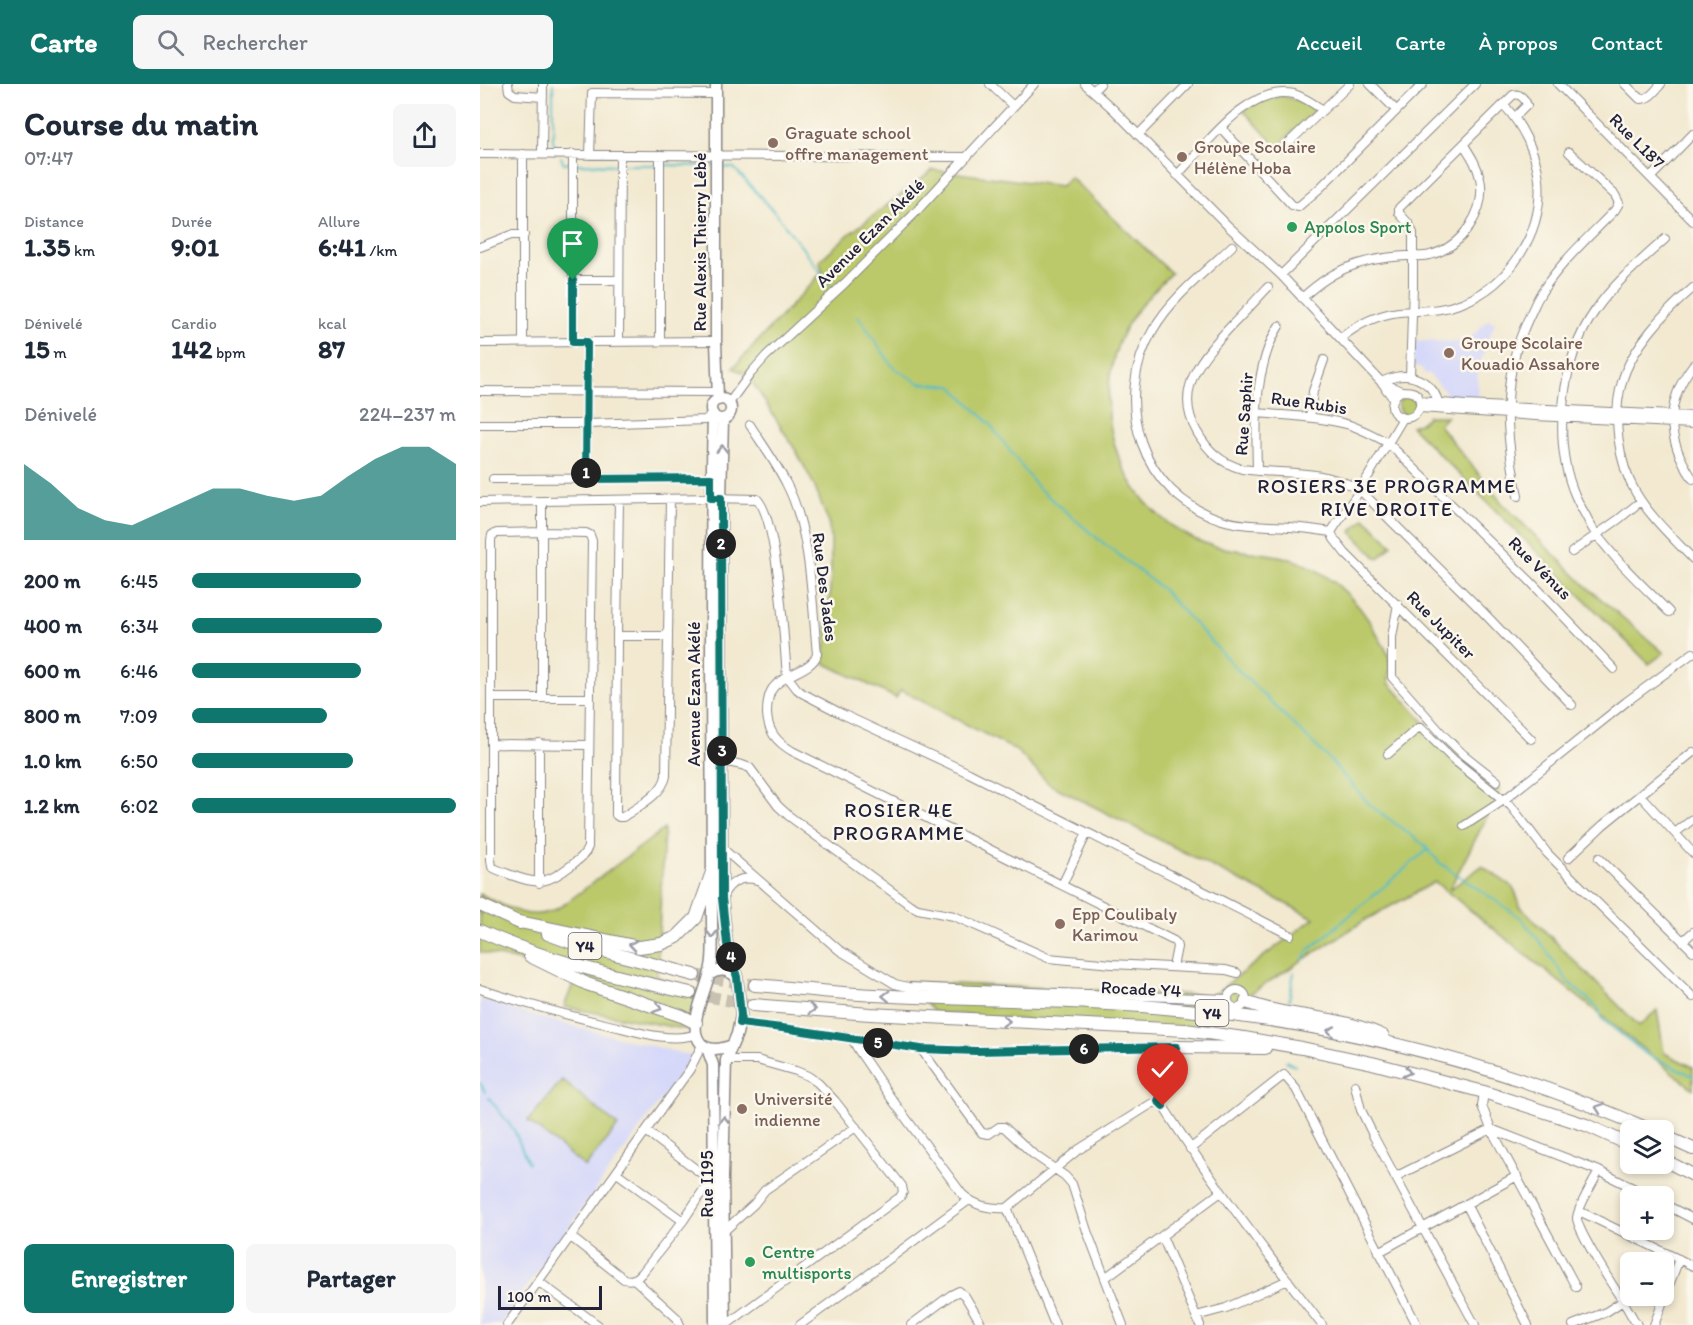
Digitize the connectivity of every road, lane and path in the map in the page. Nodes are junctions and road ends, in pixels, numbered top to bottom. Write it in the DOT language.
graph roads {
  1 [pos="508,84"];
  2 [pos="543,84"];
  3 [pos="657,84"];
  4 [pos="990,84"];
  5 [pos="1034,84"];
  6 [pos="1085,84"];
  7 [pos="1100,84"];
  8 [pos="1188,84"];
  9 [pos="1350,84"];
  10 [pos="1370,84"];
  11 [pos="1423,84"];
  12 [pos="1475,84"];
  13 [pos="1558,84"];
  14 [pos="1625,84"];
  15 [pos="1661,84"];
  16 [pos="601,88"];
  17 [pos="716,89"];
  18 [pos="1092,91"];
  19 [pos="657,94"];
  20 [pos="543,97"];
  21 [pos="1504,105"];
  22 [pos="1013,106"];
  23 [pos="1323,110"];
  24 [pos="1396,110"];
  25 [pos="1515,117"];
  26 [pos="1221,128"];
  27 [pos="1693,134"];
  28 [pos="1138,135"];
  29 [pos="1464,145"];
  30 [pos="1283,148"];
  31 [pos="1569,152"];
  32 [pos="480,154"];
  33 [pos="523,154"];
  34 [pos="542,154"];
  35 [pos="573,154"];
  36 [pos="590,154"];
  37 [pos="620,155"];
  38 [pos="660,155"];
  39 [pos="717,155"];
  40 [pos="967,157"];
  41 [pos="1177,175"];
  42 [pos="1651,177"];
  43 [pos="1693,221"];
  44 [pos="524,235"];
  45 [pos="1665,238"];
  46 [pos="1232,246"];
  47 [pos="480,248"];
  48 [pos="1414,256"];
  49 [pos="1281,275"];
  50 [pos="573,280"];
  51 [pos="620,280"];
  52 [pos="1268,287"];
  53 [pos="1693,288"];
  54 [pos="1302,298"];
  55 [pos="1412,312"];
  56 [pos="1279,326"];
  57 [pos="1341,338"];
  58 [pos="660,340"];
  59 [pos="716,341"];
  60 [pos="523,342"];
  61 [pos="573,342"];
  62 [pos="587,342"];
  63 [pos="620,342"];
  64 [pos="480,343"];
  65 [pos="1324,360"];
  66 [pos="1693,365"];
  67 [pos="1410,376"];
  68 [pos="1383,383"];
  69 [pos="480,391"];
  70 [pos="587,391"];
  71 [pos="1401,391"];
  72 [pos="721,398"];
  73 [pos="1393,398"];
  74 [pos="1420,405"];
  75 [pos="1439,406"];
  76 [pos="1509,411"];
  77 [pos="1258,413"];
  78 [pos="1563,413"];
  79 [pos="718,416"];
  80 [pos="1618,416"];
  81 [pos="1693,416"];
  82 [pos="1310,417"];
  83 [pos="1403,418"];
  84 [pos="1671,418"];
  85 [pos="480,424"];
  86 [pos="587,424"];
  87 [pos="1693,424"];
  88 [pos="750,425"];
  89 [pos="1388,443"];
  90 [pos="1257,471"];
  91 [pos="711,478"];
  92 [pos="493,479"];
  93 [pos="586,479"];
  94 [pos="1693,479"];
  95 [pos="1360,490"];
  96 [pos="1518,496"];
  97 [pos="716,498"];
  98 [pos="670,499"];
  99 [pos="619,500"];
  100 [pos="542,501"];
  101 [pos="1641,501"];
  102 [pos="480,502"];
  103 [pos="542,532"];
  104 [pos="1331,532"];
  105 [pos="1597,535"];
  106 [pos="1572,552"];
  107 [pos="1693,559"];
  108 [pos="1398,604"];
  109 [pos="1669,612"];
  110 [pos="617,636"];
  111 [pos="668,636"];
  112 [pos="1693,653"];
  113 [pos="1614,669"];
  114 [pos="787,676"];
  115 [pos="491,698"];
  116 [pos="542,698"];
  117 [pos="589,698"];
  118 [pos="1572,705"];
  119 [pos="1531,739"];
  120 [pos="539,743"];
  121 [pos="490,744"];
  122 [pos="588,745"];
  123 [pos="1693,752"];
  124 [pos="1388,754"];
  125 [pos="716,759"];
  126 [pos="1497,781"];
  127 [pos="1640,795"];
  128 [pos="1504,800"];
  129 [pos="1693,819"];
  130 [pos="1464,826"];
  131 [pos="1088,833"];
  132 [pos="1675,833"];
  133 [pos="723,849"];
  134 [pos="1693,854"];
  135 [pos="1568,858"];
  136 [pos="1599,858"];
  137 [pos="712,872"];
  138 [pos="758,880"];
  139 [pos="539,883"];
  140 [pos="1062,885"];
  141 [pos="722,898"];
  142 [pos="480,905"];
  143 [pos="515,921"];
  144 [pos="480,931"];
  145 [pos="1693,932"];
  146 [pos="1290,934"];
  147 [pos="1683,942"];
  148 [pos="508,944"];
  149 [pos="1693,951"];
  150 [pos="1173,967"];
  151 [pos="1237,973"];
  152 [pos="710,974"];
  153 [pos="694,975"];
  154 [pos="737,977"];
  155 [pos="754,985"];
  156 [pos="480,989"];
  157 [pos="690,993"];
  158 [pos="1693,997"];
  159 [pos="1228,999"];
  160 [pos="1246,1002"];
  161 [pos="753,1005"];
  162 [pos="740,1023"];
  163 [pos="696,1029"];
  164 [pos="852,1039"];
  165 [pos="1397,1044"];
  166 [pos="732,1045"];
  167 [pos="704,1047"];
  168 [pos="1176,1047"];
  169 [pos="1302,1048"];
  170 [pos="921,1049"];
  171 [pos="726,1060"];
  172 [pos="1355,1085"];
  173 [pos="1484,1092"];
  174 [pos="1158,1101"];
  175 [pos="1628,1120"];
  176 [pos="856,1126"];
  177 [pos="1491,1129"];
  178 [pos="646,1131"];
  179 [pos="1620,1140"];
  180 [pos="1674,1140"];
  181 [pos="1190,1149"];
  182 [pos="1693,1149"];
  183 [pos="1674,1165"];
  184 [pos="1054,1170"];
  185 [pos="1599,1171"];
  186 [pos="617,1173"];
  187 [pos="1693,1174"];
  188 [pos="1517,1176"];
  189 [pos="1395,1178"];
  190 [pos="716,1179"];
  191 [pos="1629,1186"];
  192 [pos="1221,1192"];
  193 [pos="969,1200"];
  194 [pos="1466,1204"];
  195 [pos="1007,1208"];
  196 [pos="1674,1209"];
  197 [pos="1579,1211"];
  198 [pos="1693,1219"];
  199 [pos="684,1221"];
  200 [pos="1424,1228"];
  201 [pos="723,1232"];
  202 [pos="1162,1236"];
  203 [pos="571,1237"];
  204 [pos="1379,1252"];
  205 [pos="1678,1259"];
  206 [pos="1693,1266"];
  207 [pos="1105,1278"];
  208 [pos="634,1279"];
  209 [pos="1287,1280"];
  210 [pos="539,1282"];
  211 [pos="1576,1287"];
  212 [pos="1620,1296"];
  213 [pos="1620,1303"];
  214 [pos="1626,1306"];
  215 [pos="1196,1316"];
  216 [pos="507,1325"];
  217 [pos="598,1325"];
  218 [pos="680,1325"];
  219 [pos="715,1325"];
  220 [pos="725,1325"];
  221 [pos="800,1325"];
  222 [pos="911,1325"];
  223 [pos="982,1325"];
  224 [pos="1055,1325"];
  225 [pos="1123,1325"];
  226 [pos="1200,1325"];
  227 [pos="1322,1325"];
  228 [pos="1417,1325"];
  229 [pos="1475,1325"];
  230 [pos="1528,1325"];
  231 [pos="1573,1325"];
  232 [pos="1637,1325"];
  233 [pos="1654,1325"];
  1 -- 20 [label="street"];
  2 -- 20 [label="street"];
  3 -- 19 [label="street"];
  4 -- 22 [label="street"];
  5 -- 22 [label="street, Avenue Ezan Akélé"];
  6 -- 18 [label="street"];
  7 -- 18 [label="street"];
  8 -- 28 [label="street"];
  9 -- 23 [label="street"];
  10 -- 24 [label="street"];
  11 -- 24 [label="street"];
  12 -- 49 [label="street"];
  13 -- 42 [label="street, Rue L187"];
  14 -- 15 [label="street"];
  16 -- 19 [label="street"];
  16 -- 36 [label="street"];
  17 -- 19 [label="street"];
  17 -- 39 [label="main road, Rue Alexis Thierry Lébé"];
  18 -- 28 [label="street"];
  20 -- 34 [label="street"];
  21 -- 25 [label="street"];
  21 -- 25 [label="street"];
  21 -- 29 [label="street"];
  22 -- 40 [label="street, Avenue Ezan Akélé"];
  23 -- 26 [label="street"];
  23 -- 30 [label="street"];
  24 -- 26 [label="street"];
  25 -- 55 [label="street"];
  26 -- 41 [label="street"];
  27 -- 42 [label="street"];
  28 -- 41 [label="street"];
  29 -- 48 [label="street"];
  29 -- 48 [label="street"];
  31 -- 76 [label="street"];
  32 -- 33 [label="street"];
  33 -- 34 [label="street"];
  33 -- 44 [label="street"];
  34 -- 35 [label="street"];
  35 -- 36 [label="street"];
  35 -- 50 [label="street"];
  36 -- 37 [label="street"];
  37 -- 38 [label="street"];
  37 -- 51 [label="street"];
  38 -- 39 [label="street"];
  38 -- 58 [label="street"];
  39 -- 40 [label="street"];
  39 -- 59 [label="main road, Rue Alexis Thierry Lébé"];
  40 -- 72 [label="street, Avenue Ezan Akélé"];
  41 -- 49 [label="street"];
  42 -- 43 [label="street, Rue L187"];
  44 -- 47 [label="street"];
  44 -- 60 [label="street"];
  45 -- 78 [label="street"];
  46 -- 104 [label="street"];
  48 -- 54 [label="street"];
  48 -- 55 [label="street"];
  49 -- 54 [label="street"];
  50 -- 51 [label="street"];
  50 -- 61 [label="street"];
  51 -- 63 [label="street"];
  52 -- 90 [label="street"];
  53 -- 80 [label="street"];
  54 -- 57 [label="street"];
  55 -- 57 [label="street"];
  55 -- 67 [label="street"];
  56 -- 77 [label="street, Rue Saphir"];
  57 -- 68 [label="street"];
  58 -- 59 [label="street"];
  58 -- 63 [label="street"];
  59 -- 72 [label="main road, Rue Alexis Thierry Lébé"];
  60 -- 61 [label="street"];
  60 -- 64 [label="street"];
  61 -- 62 [label="street"];
  62 -- 63 [label="street"];
  62 -- 70 [label="street"];
  65 -- 82 [label="street"];
  66 -- 84 [label="street"];
  67 -- 68 [label="street"];
  67 -- 75 [label="street"];
  68 -- 71 [label="street"];
  68 -- 73 [label="street"];
  69 -- 70 [label="street"];
  70 -- 72 [label="street"];
  70 -- 86 [label="street"];
  71 -- 73 [label="street"];
  71 -- 74 [label="street"];
  72 -- 79 [label="main road"];
  72 -- 79 [label="main road"];
  73 -- 83 [label="street"];
  74 -- 75 [label="street"];
  74 -- 83 [label="street"];
  75 -- 76 [label="street"];
  76 -- 78 [label="street"];
  76 -- 96 [label="street"];
  77 -- 82 [label="street, Rue Rubis"];
  77 -- 90 [label="street, Rue Saphir"];
  78 -- 80 [label="street"];
  78 -- 105 [label="street"];
  79 -- 86 [label="street"];
  79 -- 91 [label="main road, Avenue Ezan Akélé"];
  97 -- 79 [label="main road, Avenue Ezan Akélé, one-way"];
  80 -- 84 [label="street"];
  80 -- 101 [label="street"];
  81 -- 84 [label="street"];
  82 -- 89 [label="street, Rue Rubis"];
  83 -- 89 [label="street"];
  84 -- 87 [label="street"];
  84 -- 94 [label="street"];
  85 -- 86 [label="street"];
  86 -- 93 [label="street"];
  88 -- 114 [label="street, Rue Des Jades"];
  89 -- 95 [label="street"];
  89 -- 113 [label="street, Rue Vénus"];
  90 -- 95 [label="street"];
  91 -- 93 [label="street"];
  91 -- 97 [label="main road, Avenue Ezan Akélé"];
  92 -- 93 [label="street"];
  95 -- 104 [label="street"];
  95 -- 118 [label="street"];
  97 -- 98 [label="street"];
  97 -- 114 [label="street"];
  97 -- 125 [label="main road, Avenue Ezan Akélé"];
  98 -- 99 [label="street"];
  98 -- 111 [label="street"];
  99 -- 100 [label="street"];
  99 -- 110 [label="street"];
  100 -- 102 [label="street"];
  100 -- 103 [label="street"];
  101 -- 105 [label="street"];
  101 -- 107 [label="street"];
  103 -- 115 [label="street"];
  103 -- 116 [label="street"];
  103 -- 117 [label="street"];
  104 -- 108 [label="street, Rue Jupiter"];
  105 -- 106 [label="street"];
  105 -- 109 [label="street"];
  108 -- 119 [label="street, Rue Jupiter"];
  108 -- 126 [label="street"];
  110 -- 111 [label="street"];
  110 -- 111 [label="street"];
  112 -- 128 [label="street"];
  114 -- 131 [label="street"];
  114 -- 140 [label="street"];
  115 -- 116 [label="street"];
  115 -- 121 [label="street"];
  116 -- 117 [label="street"];
  117 -- 122 [label="street"];
  120 -- 121 [label="street"];
  120 -- 122 [label="street"];
  120 -- 139 [label="street"];
  121 -- 139 [label="street"];
  122 -- 139 [label="street"];
  123 -- 127 [label="street"];
  124 -- 128 [label="street"];
  125 -- 133 [label="main road, Avenue Ezan Akélé"];
  125 -- 137 [label="main road, Avenue Ezan Akélé"];
  125 -- 150 [label="street"];
  127 -- 132 [label="street"];
  127 -- 135 [label="street"];
  128 -- 130 [label="street"];
  128 -- 158 [label="street"];
  129 -- 132 [label="street"];
  131 -- 140 [label="street"];
  131 -- 146 [label="street"];
  132 -- 134 [label="street"];
  133 -- 138 [label="street"];
  133 -- 141 [label="main road, Avenue Ezan Akélé"];
  136 -- 147 [label="street"];
  137 -- 143 [label="highway, one-way"];
  137 -- 152 [label="main road, Avenue Ezan Akélé, one-way"];
  138 -- 141 [label="street"];
  138 -- 159 [label="street"];
  140 -- 150 [label="street"];
  141 -- 154 [label="main road, Avenue Ezan Akélé"];
  142 -- 143 [label="highway, Y4"];
  143 -- 153 [label="highway, Y4"];
  144 -- 148 [label="highway, Y4"];
  145 -- 147 [label="street"];
  147 -- 149 [label="street"];
  148 -- 157 [label="highway, Y4"];
  148 -- 163 [label="highway, one-way"];
  150 -- 151 [label="street"];
  152 -- 154 [label="main road"];
  152 -- 163 [label="main road"];
  154 -- 162 [label="main road, Rue I195"];
  165 -- 155 [label="highway, Rocade Y4 / Y4, one-way"];
  156 -- 163 [label="street"];
  159 -- 160 [label="street"];
  159 -- 160 [label="street"];
  160 -- 165 [label="highway"];
  161 -- 169 [label="highway, Y4, one-way"];
  162 -- 164 [label="street"];
  162 -- 166 [label="main road, Rue I195"];
  163 -- 167 [label="main road, Rue I195"];
  164 -- 170 [label="street"];
  164 -- 193 [label="street"];
  175 -- 165 [label="highway, Rocade Y4 / Y4, one-way"];
  166 -- 167 [label="main road"];
  166 -- 171 [label="main road, Rue I195"];
  167 -- 178 [label="street"];
  167 -- 190 [label="main road, Rue I195"];
  168 -- 169 [label="highway"];
  168 -- 170 [label="street"];
  168 -- 174 [label="street"];
  169 -- 173 [label="highway, Y4, one-way"];
  170 -- 184 [label="street"];
  171 -- 176 [label="street"];
  190 -- 171 [label="main road, Rue I195, one-way"];
  172 -- 189 [label="street"];
  173 -- 177 [label="street"];
  173 -- 179 [label="highway, Y4"];
  174 -- 181 [label="street"];
  174 -- 184 [label="street"];
  176 -- 201 [label="street"];
  176 -- 220 [label="street"];
  177 -- 185 [label="street"];
  177 -- 188 [label="street"];
  177 -- 189 [label="street"];
  178 -- 186 [label="street"];
  178 -- 190 [label="street"];
  180 -- 182 [label="highway"];
  181 -- 192 [label="street"];
  181 -- 204 [label="street"];
  183 -- 187 [label="highway"];
  184 -- 195 [label="street"];
  184 -- 207 [label="street"];
  185 -- 191 [label="street"];
  185 -- 197 [label="street"];
  186 -- 199 [label="street"];
  186 -- 203 [label="street"];
  188 -- 194 [label="street"];
  188 -- 211 [label="street"];
  189 -- 200 [label="street"];
  190 -- 199 [label="street"];
  190 -- 201 [label="main road, Rue I195"];
  190 -- 219 [label="main road, Rue I195"];
  192 -- 202 [label="street"];
  192 -- 209 [label="street"];
  193 -- 195 [label="street"];
  193 -- 221 [label="street"];
  194 -- 200 [label="street"];
  194 -- 230 [label="street"];
  195 -- 224 [label="street"];
  196 -- 198 [label="street"];
  197 -- 205 [label="street"];
  197 -- 212 [label="street"];
  199 -- 208 [label="street"];
  200 -- 204 [label="street"];
  200 -- 229 [label="street"];
  201 -- 220 [label="main road, Rue I195"];
  202 -- 207 [label="street"];
  202 -- 215 [label="street"];
  203 -- 208 [label="street"];
  203 -- 210 [label="street"];
  204 -- 228 [label="street"];
  205 -- 206 [label="street"];
  205 -- 233 [label="street"];
  207 -- 225 [label="street"];
  208 -- 218 [label="street"];
  209 -- 215 [label="street"];
  209 -- 227 [label="street"];
  210 -- 216 [label="street"];
  210 -- 217 [label="street"];
  213 -- 231 [label="street"];
  214 -- 232 [label="street"];
  215 -- 226 [label="street"];
  222 -- 223 [label="street"];
}
